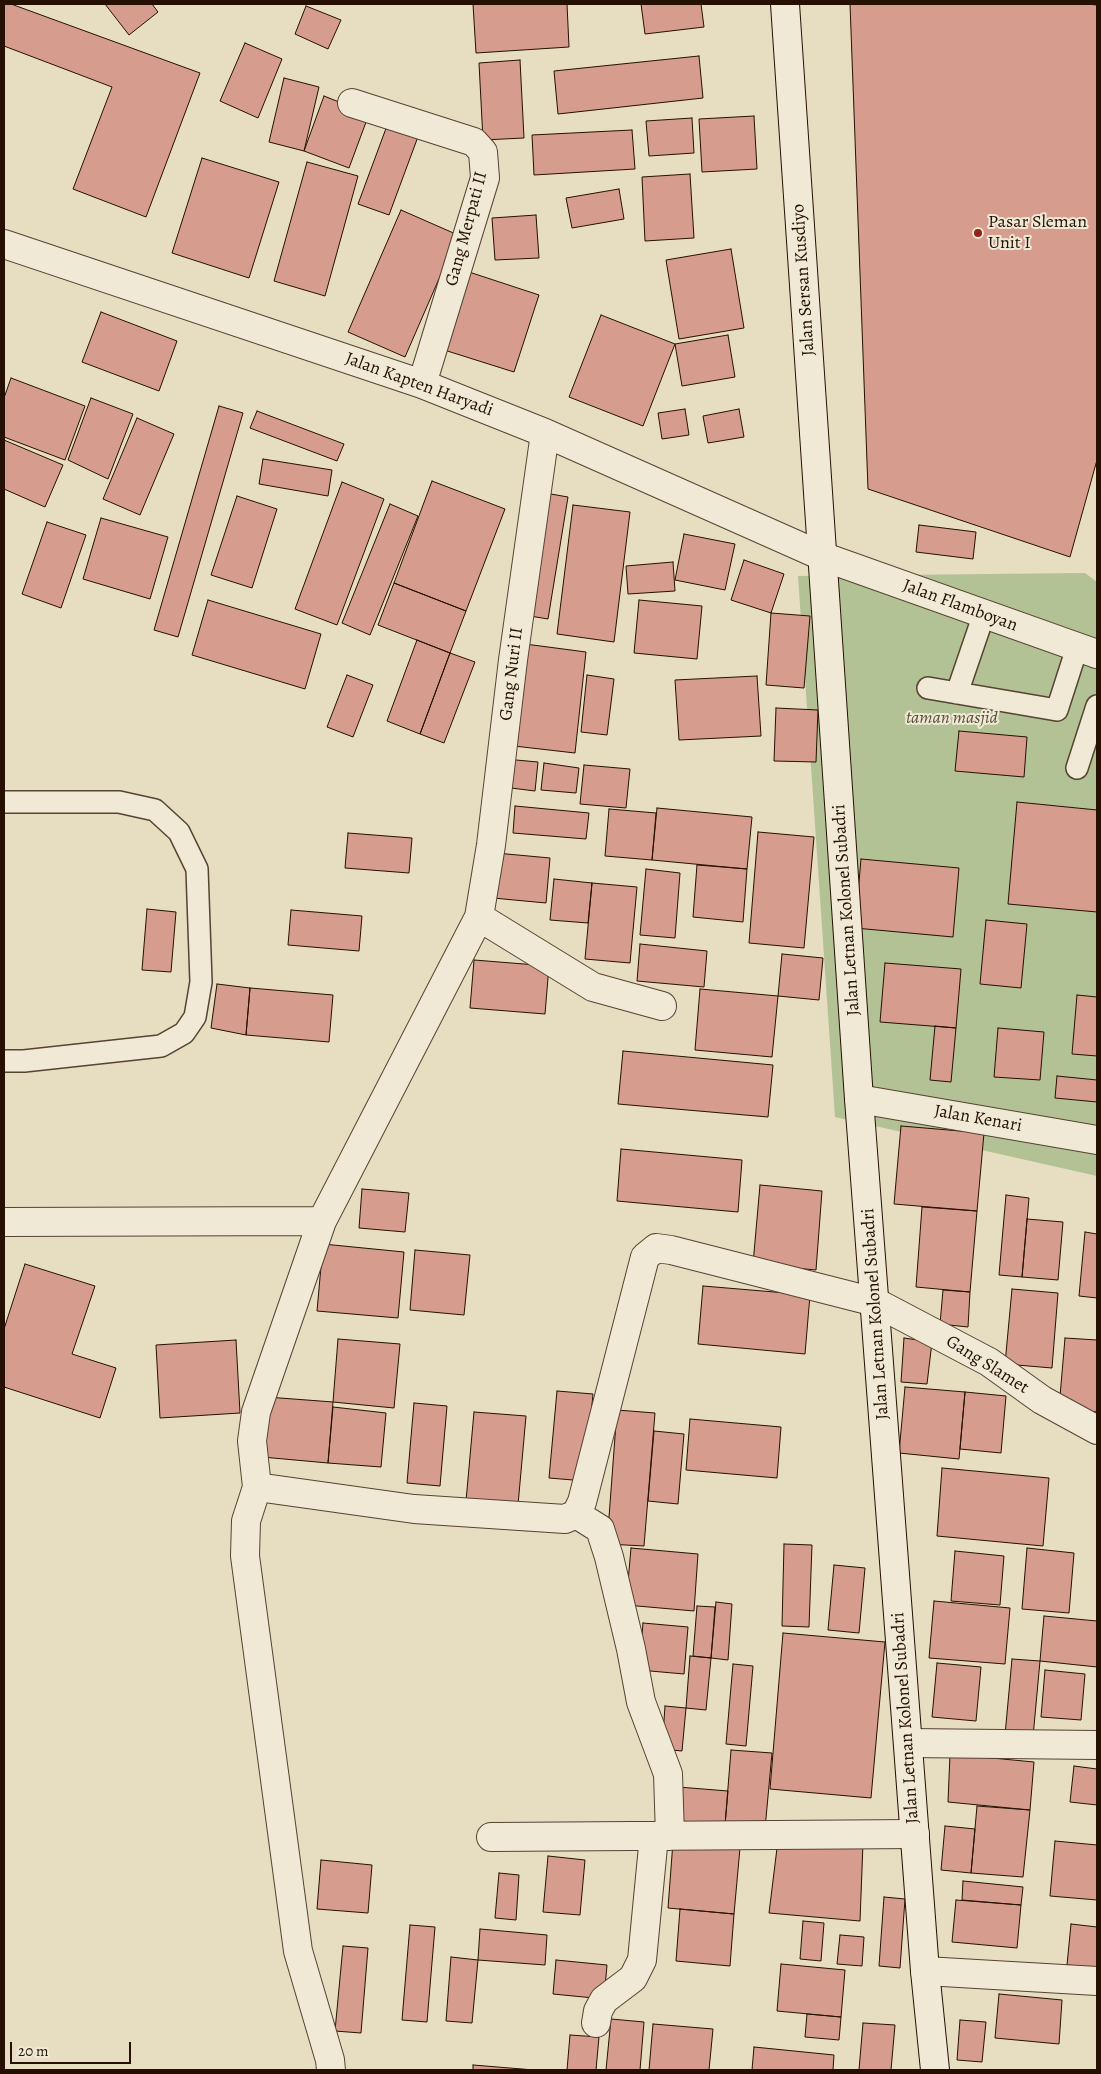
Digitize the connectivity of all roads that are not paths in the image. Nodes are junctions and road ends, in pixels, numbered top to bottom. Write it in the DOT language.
graph roads {
  1 [pos="785,4"];
  2 [pos="352,103"];
  3 [pos="4,244"];
  4 [pos="422,384"];
  5 [pos="545,433"];
  6 [pos="824,557"];
  7 [pos="984,614"];
  8 [pos="1087,651"];
  9 [pos="928,688"];
  10 [pos="957,693"];
  11 [pos="1097,706"];
  12 [pos="1077,768"];
  13 [pos="4,802"];
  14 [pos="479,916"];
  15 [pos="662,1006"];
  16 [pos="4,1061"];
  17 [pos="859,1099"];
  18 [pos="1097,1140"];
  19 [pos="322,1220"];
  20 [pos="4,1222"];
  21 [pos="875,1302"];
  22 [pos="1097,1430"];
  23 [pos="257,1487"];
  24 [pos="576,1514"];
  25 [pos="908,1743"];
  26 [pos="1097,1745"];
  27 [pos="915,1834"];
  28 [pos="662,1836"];
  29 [pos="491,1837"];
  30 [pos="926,1971"];
  31 [pos="1097,1981"];
  32 [pos="596,2023"];
  33 [pos="332,2070"];
  34 [pos="935,2070"];
  1 -- 6 [label="street, Jalan Sersan Kusdiyo"];
  2 -- 4 [label="street, Gang Merpati II"];
  3 -- 4 [label="street, Jalan Kapten Haryadi"];
  4 -- 5 [label="street, Jalan Kapten Haryadi"];
  5 -- 6 [label="street, Jalan Kapten Haryadi"];
  5 -- 14 [label="street, Gang Nuri II"];
  6 -- 7 [label="street, Jalan Flamboyan"];
  6 -- 17 [label="street, Jalan Letnan Kolonel Subadri"];
  7 -- 8 [label="street, Jalan Flamboyan"];
  7 -- 10 [label="lane"];
  8 -- 10 [label="lane"];
  9 -- 10 [label="lane"];
  11 -- 12 [label="lane"];
  13 -- 16 [label="lane"];
  14 -- 15 [label="street"];
  14 -- 19 [label="street, Gang Nuri II"];
  17 -- 18 [label="street, Jalan Kenari"];
  17 -- 21 [label="street, Jalan Letnan Kolonel Subadri"];
  19 -- 20 [label="street"];
  19 -- 23 [label="street, Gang Nuri II"];
  21 -- 22 [label="street, Gang Slamet"];
  21 -- 24 [label="street, Gang Slamet"];
  21 -- 25 [label="street, Jalan Letnan Kolonel Subadri"];
  23 -- 24 [label="street"];
  23 -- 33 [label="street"];
  24 -- 28 [label="street"];
  25 -- 26 [label="street"];
  25 -- 27 [label="street, Jalan Letnan Kolonel Subadri"];
  27 -- 28 [label="street"];
  27 -- 30 [label="street, Jalan Letnan Kolonel Subadri"];
  28 -- 29 [label="street"];
  28 -- 32 [label="street"];
  30 -- 31 [label="street"];
  30 -- 34 [label="street, Jalan Letnan Kolonel Subadri"];
}
